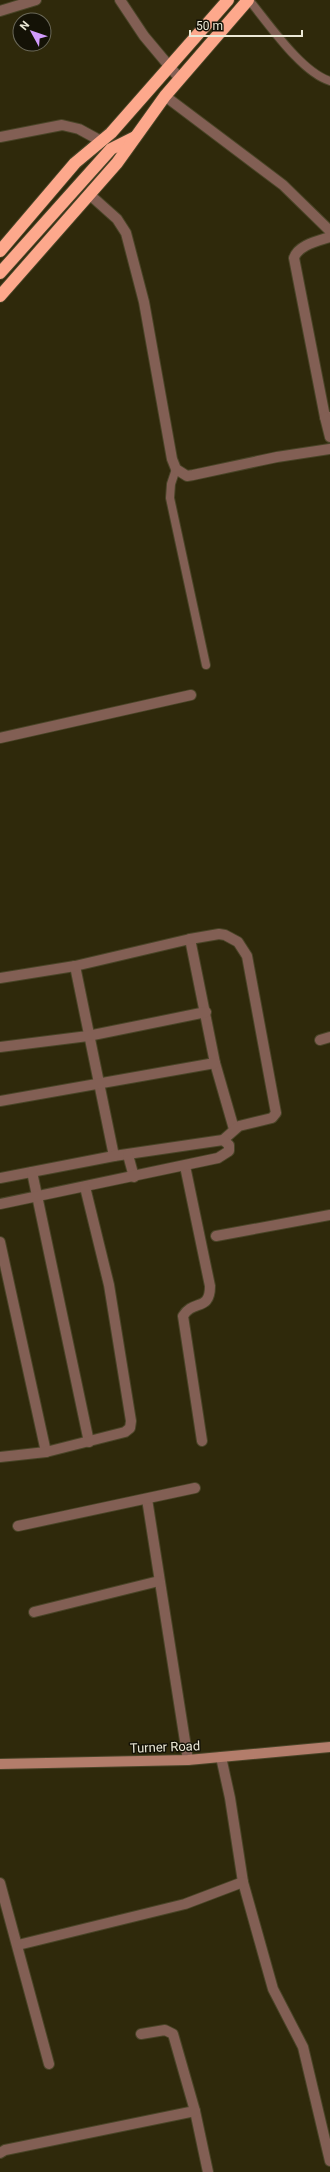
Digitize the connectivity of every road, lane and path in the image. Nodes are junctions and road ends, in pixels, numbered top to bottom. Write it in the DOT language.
graph roads {
  1 [pos="36,0"];
  2 [pos="120,0"];
  3 [pos="228,0"];
  4 [pos="249,0"];
  5 [pos="0,11"];
  6 [pos="169,66"];
  7 [pos="180,79"];
  8 [pos="330,81"];
  9 [pos="165,96"];
  10 [pos="0,137"];
  11 [pos="136,137"];
  12 [pos="101,141"];
  13 [pos="89,194"];
  14 [pos="330,231"];
  15 [pos="330,237"];
  16 [pos="0,251"];
  17 [pos="0,273"];
  18 [pos="0,296"];
  19 [pos="328,417"];
  20 [pos="330,437"];
  21 [pos="330,449"];
  22 [pos="176,469"];
  23 [pos="206,665"];
  24 [pos="191,695"];
  25 [pos="0,738"];
  26 [pos="190,939"];
  27 [pos="75,966"];
  28 [pos="0,978"];
  29 [pos="206,1012"];
  30 [pos="88,1036"];
  31 [pos="330,1037"];
  32 [pos="320,1040"];
  33 [pos="0,1047"];
  34 [pos="215,1063"];
  35 [pos="98,1084"];
  36 [pos="0,1101"];
  37 [pos="234,1129"];
  38 [pos="223,1140"];
  39 [pos="128,1155"];
  40 [pos="114,1156"];
  41 [pos="185,1166"];
  42 [pos="32,1172"];
  43 [pos="134,1177"];
  44 [pos="0,1178"];
  45 [pos="85,1188"];
  46 [pos="37,1197"];
  47 [pos="0,1204"];
  48 [pos="330,1215"];
  49 [pos="216,1236"];
  50 [pos="0,1242"];
  51 [pos="202,1441"];
  52 [pos="89,1442"];
  53 [pos="46,1452"];
  54 [pos="0,1456"];
  55 [pos="0,1464"];
  56 [pos="195,1488"];
  57 [pos="147,1499"];
  58 [pos="18,1526"];
  59 [pos="159,1581"];
  60 [pos="34,1612"];
  61 [pos="330,1747"];
  62 [pos="221,1757"];
  63 [pos="188,1760"];
  64 [pos="0,1764"];
  65 [pos="243,1882"];
  66 [pos="0,1883"];
  67 [pos="18,1945"];
  68 [pos="141,2034"];
  69 [pos="49,2064"];
  70 [pos="195,2111"];
  71 [pos="0,2153"];
  72 [pos="330,2161"];
  73 [pos="208,2172"];
  1 -- 5 [label="street"];
  2 -- 6 [label="street"];
  3 -- 6 [label="highway"];
  4 -- 7 [label="highway"];
  4 -- 8 [label="lane"];
  6 -- 7 [label="street"];
  6 -- 12 [label="highway"];
  7 -- 9 [label="highway"];
  9 -- 11 [label="highway"];
  9 -- 14 [label="street"];
  10 -- 12 [label="street"];
  11 -- 13 [label="highway"];
  11 -- 17 [label="highway"];
  12 -- 16 [label="highway"];
  13 -- 18 [label="highway"];
  13 -- 22 [label="street"];
  15 -- 19 [label="street"];
  19 -- 20 [label="street"];
  21 -- 22 [label="street"];
  22 -- 23 [label="lane"];
  24 -- 25 [label="street"];
  26 -- 27 [label="street"];
  26 -- 29 [label="street"];
  26 -- 37 [label="street"];
  27 -- 28 [label="street"];
  27 -- 30 [label="street"];
  29 -- 30 [label="street"];
  29 -- 34 [label="street"];
  30 -- 33 [label="street"];
  30 -- 35 [label="street"];
  31 -- 32 [label="street"];
  34 -- 35 [label="street"];
  34 -- 37 [label="street"];
  35 -- 36 [label="street"];
  35 -- 40 [label="street"];
  37 -- 38 [label="street"];
  38 -- 39 [label="street"];
  38 -- 41 [label="street"];
  39 -- 40 [label="street"];
  39 -- 43 [label="street"];
  40 -- 42 [label="street"];
  41 -- 43 [label="street"];
  41 -- 51 [label="street"];
  42 -- 44 [label="street"];
  42 -- 46 [label="street"];
  43 -- 45 [label="street"];
  45 -- 46 [label="street"];
  45 -- 52 [label="street"];
  46 -- 47 [label="street"];
  46 -- 52 [label="street"];
  48 -- 49 [label="street"];
  50 -- 53 [label="street"];
  52 -- 53 [label="street"];
  53 -- 54 [label="street"];
  54 -- 55 [label="street"];
  56 -- 57 [label="street"];
  57 -- 58 [label="street"];
  57 -- 59 [label="street"];
  59 -- 60 [label="street"];
  59 -- 63 [label="street"];
  61 -- 62 [label="main road, Turner Road"];
  62 -- 63 [label="main road, Turner Road"];
  62 -- 65 [label="street"];
  63 -- 64 [label="main road, Turner Road"];
  65 -- 67 [label="street"];
  65 -- 72 [label="street"];
  66 -- 67 [label="street"];
  67 -- 69 [label="street"];
  68 -- 70 [label="street"];
  70 -- 71 [label="street"];
  70 -- 73 [label="street"];
}
